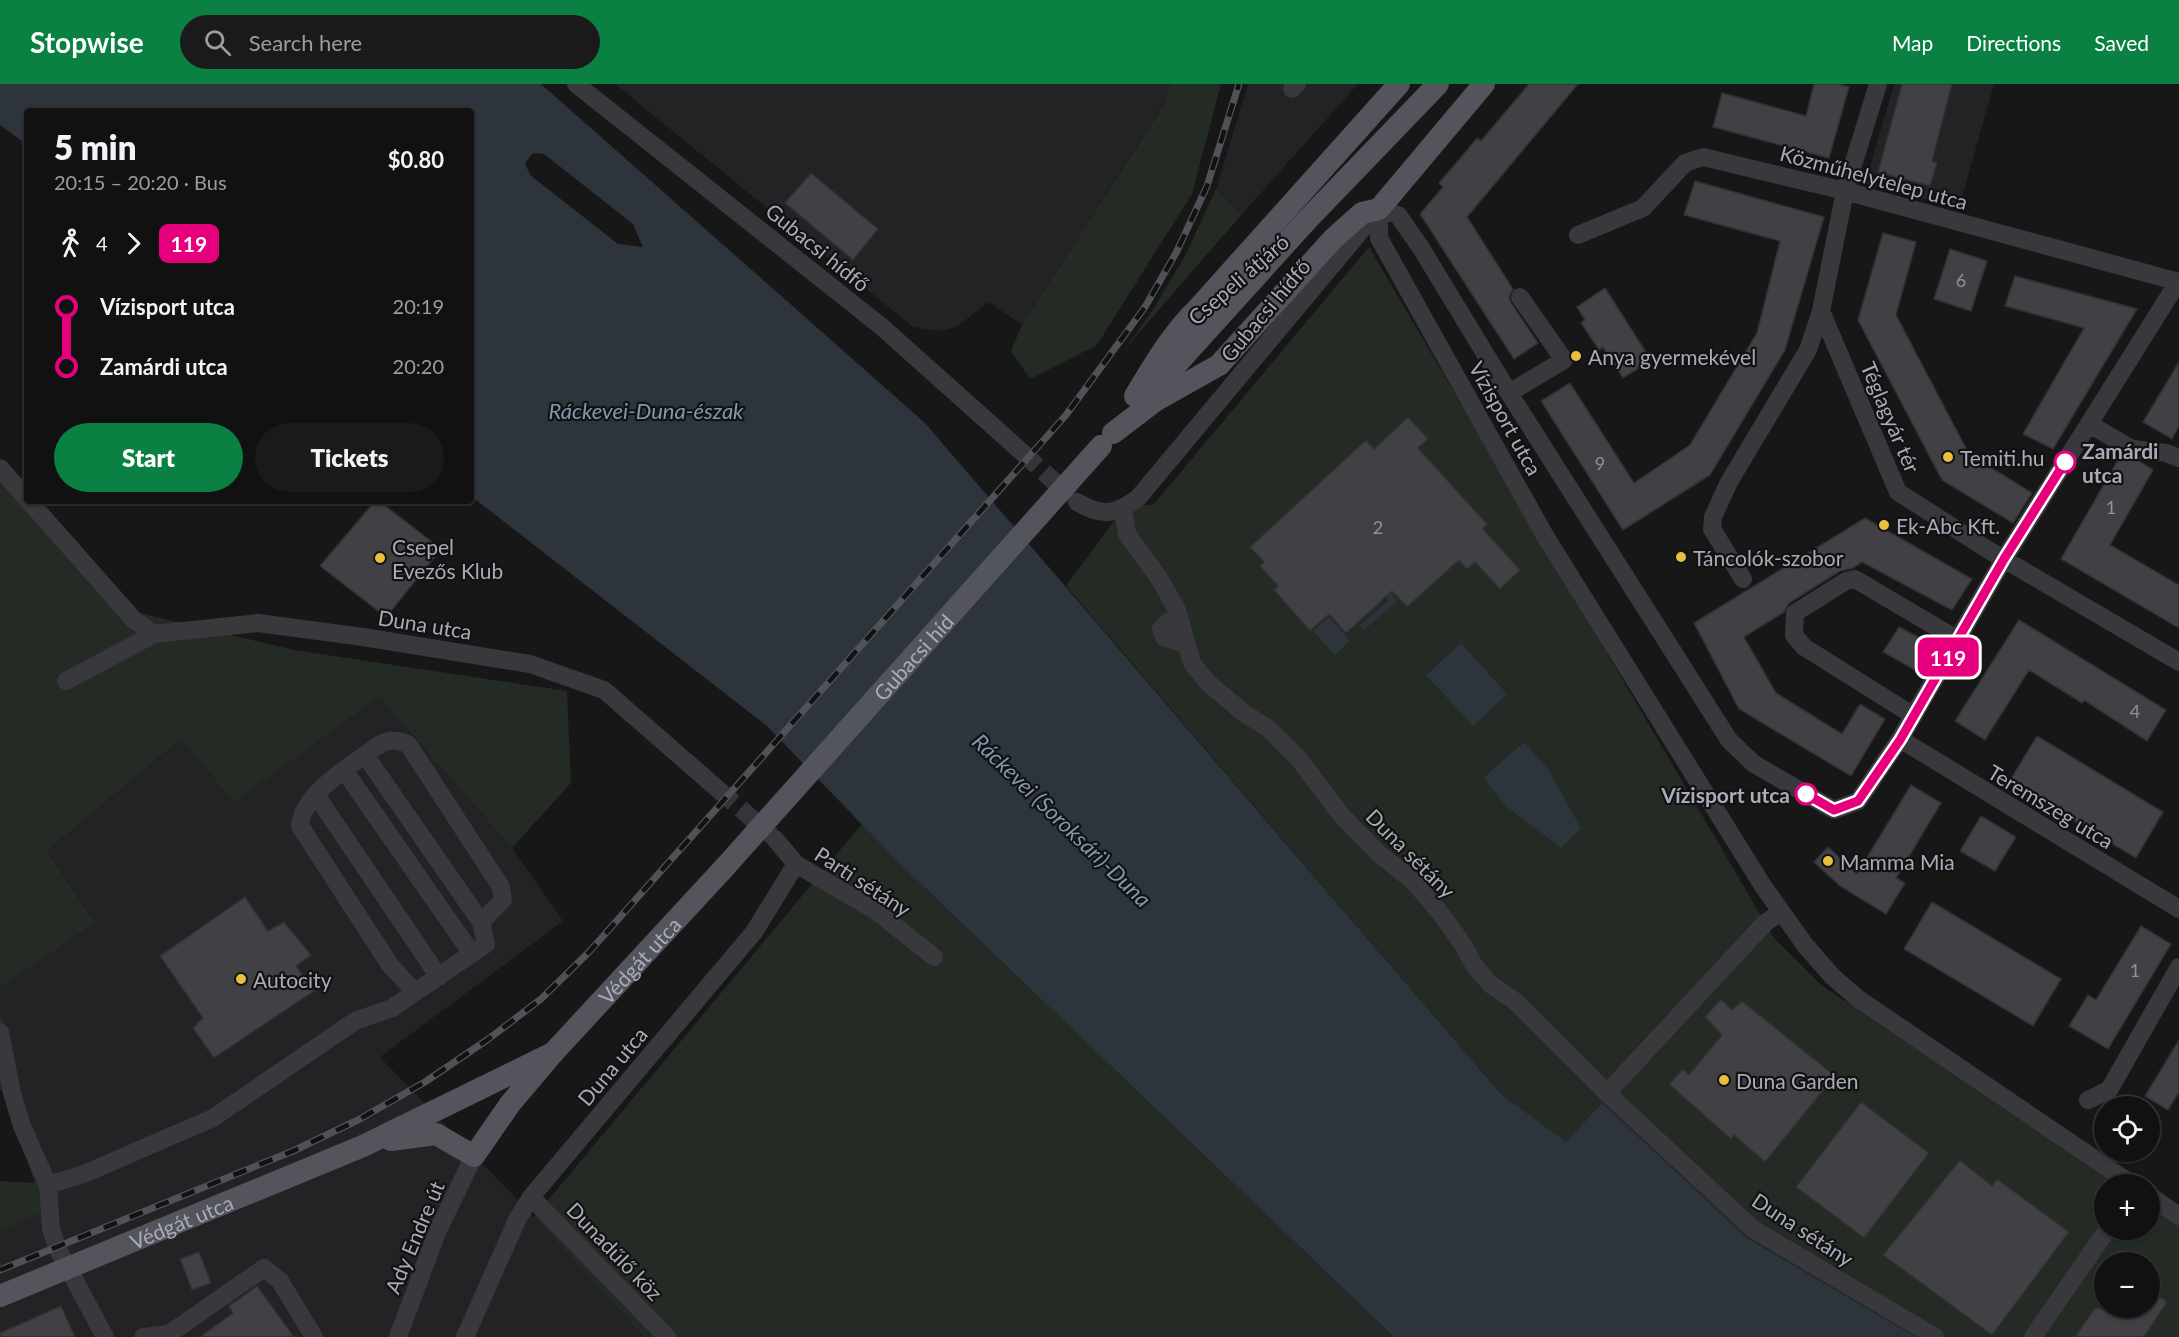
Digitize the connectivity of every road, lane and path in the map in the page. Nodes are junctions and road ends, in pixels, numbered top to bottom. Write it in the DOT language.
graph roads {
  1 [pos="576,84"];
  2 [pos="1399,84"];
  3 [pos="1438,84"];
  4 [pos="1484,84"];
  5 [pos="1878,84"];
  6 [pos="1845,191"];
  7 [pos="1379,209"];
  8 [pos="1308,219"];
  9 [pos="1578,235"];
  10 [pos="1421,248"];
  11 [pos="1395,264"];
  12 [pos="2178,282"];
  13 [pos="1520,297"];
  14 [pos="1200,306"];
  15 [pos="1821,311"];
  16 [pos="1509,393"];
  17 [pos="2089,424"];
  18 [pos="1107,440"];
  19 [pos="1024,454"];
  20 [pos="2179,458"];
  21 [pos="1,472"];
  22 [pos="24,496"];
  23 [pos="1077,502"];
  24 [pos="32,504"];
  25 [pos="1123,509"];
  26 [pos="2004,559"];
  27 [pos="1743,579"];
  28 [pos="154,634"];
  29 [pos="1958,640"];
  30 [pos="2179,662"];
  31 [pos="66,681"];
  32 [pos="1914,716"];
  33 [pos="1900,740"];
  34 [pos="365,755"];
  35 [pos="344,770"];
  36 [pos="720,791"];
  37 [pos="316,795"];
  38 [pos="775,839"];
  39 [pos="796,864"];
  40 [pos="725,867"];
  41 [pos="2179,909"];
  42 [pos="1780,913"];
  43 [pos="481,922"];
  44 [pos="472,954"];
  45 [pos="934,957"];
  46 [pos="2179,967"];
  47 [pos="439,976"];
  48 [pos="415,992"];
  49 [pos="0,1032"];
  50 [pos="553,1053"];
  51 [pos="1607,1093"];
  52 [pos="2088,1100"];
  53 [pos="363,1146"];
  54 [pos="474,1156"];
  55 [pos="2117,1174"];
  56 [pos="48,1185"];
  57 [pos="531,1197"];
  58 [pos="2160,1203"];
  59 [pos="2179,1216"];
  60 [pos="2100,1240"];
  61 [pos="68,1267"];
  62 [pos="0,1296"];
  63 [pos="170,1335"];
  64 [pos="105,1337"];
  65 [pos="143,1337"];
  66 [pos="315,1337"];
  67 [pos="398,1337"];
  68 [pos="465,1337"];
  69 [pos="667,1337"];
  70 [pos="1935,1337"];
  71 [pos="2033,1337"];
  1 -- 19 [label="street, Gubacsi hídfő"];
  2 -- 14 [label="main road"];
  3 -- 8 [label="main road, Csepeli átjáró"];
  4 -- 7 [label="main road"];
  5 -- 6 [label="street"];
  6 -- 9 [label="street, Közműhelytelep utca"];
  6 -- 12 [label="street, Közműhelytelep utca"];
  6 -- 15 [label="street"];
  7 -- 10 [label="street, Vízisport utca"];
  7 -- 11 [label="street, Vízisport utca"];
  7 -- 18 [label="main road"];
  7 -- 25 [label="street, Gubacsi hídfő"];
  8 -- 14 [label="main road, Csepeli átjáró"];
  8 -- 18 [label="main road, Csepeli átjáró"];
  10 -- 11 [label="street"];
  10 -- 16 [label="street, Vízisport utca"];
  11 -- 42 [label="street, Vízisport utca"];
  12 -- 17 [label="street"];
  13 -- 16 [label="street, Vízisport utca"];
  14 -- 18 [label="main road, Csepeli átjáró"];
  15 -- 26 [label="street, Téglagyár tér"];
  15 -- 27 [label="street"];
  16 -- 33 [label="street, Vízisport utca"];
  17 -- 20 [label="street"];
  17 -- 26 [label="street"];
  18 -- 40 [label="main road, Gubacsi híd, bridge"];
  21 -- 22 [label="street"];
  23 -- 25 [label="street"];
  24 -- 28 [label="street"];
  25 -- 51 [label="street, Duna sétány"];
  26 -- 29 [label="street"];
  26 -- 30 [label="street, Téglagyár tér"];
  28 -- 31 [label="street, Duna utca"];
  28 -- 36 [label="street, Duna utca"];
  29 -- 32 [label="street"];
  29 -- 32 [label="street"];
  32 -- 33 [label="street"];
  33 -- 41 [label="street, Teremszeg utca"];
  34 -- 35 [label="street"];
  34 -- 43 [label="street"];
  34 -- 43 [label="street"];
  35 -- 37 [label="street"];
  35 -- 44 [label="street"];
  37 -- 47 [label="street"];
  37 -- 48 [label="street"];
  38 -- 39 [label="street"];
  39 -- 45 [label="street, Parti sétány"];
  39 -- 57 [label="street, Duna utca"];
  40 -- 50 [label="main road, Védgát utca"];
  42 -- 51 [label="street"];
  42 -- 55 [label="street, Vízisport utca"];
  43 -- 44 [label="street"];
  44 -- 47 [label="street"];
  46 -- 52 [label="street"];
  47 -- 48 [label="street"];
  48 -- 56 [label="street"];
  49 -- 56 [label="street"];
  50 -- 53 [label="main road, Védgát utca"];
  50 -- 54 [label="main road, Védgát utca"];
  51 -- 70 [label="street, Duna sétány"];
  53 -- 54 [label="main road, Védgát utca"];
  53 -- 61 [label="main road, Védgát utca"];
  54 -- 67 [label="street, Ady Endre út"];
  56 -- 61 [label="street"];
  57 -- 68 [label="street, Duna utca"];
  57 -- 69 [label="street, Dunadűlő köz"];
  58 -- 59 [label="street"];
  60 -- 71 [label="street"];
  61 -- 62 [label="main road, Védgát utca"];
  61 -- 64 [label="street"];
  63 -- 65 [label="street"];
  63 -- 66 [label="street"];
}
